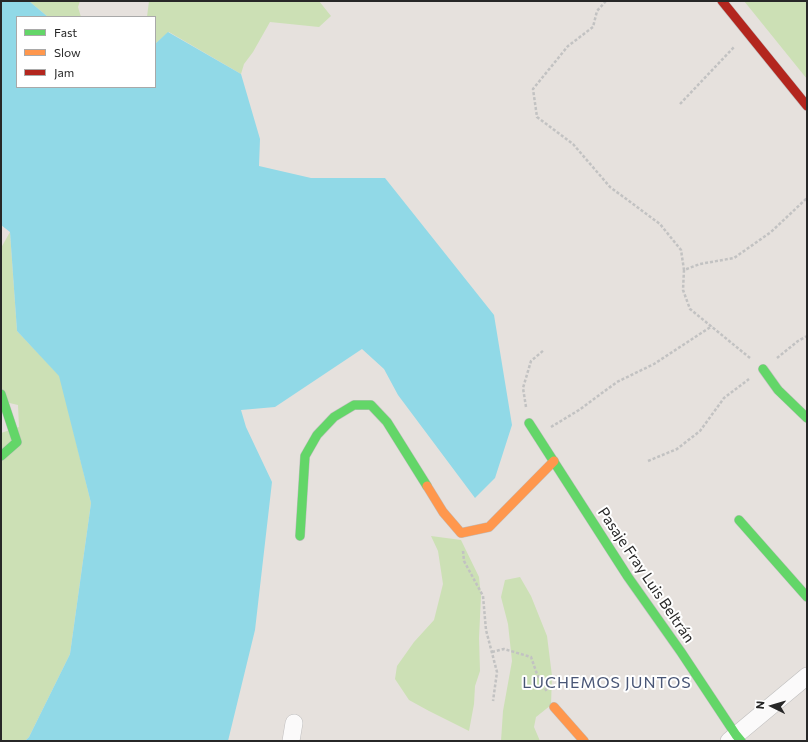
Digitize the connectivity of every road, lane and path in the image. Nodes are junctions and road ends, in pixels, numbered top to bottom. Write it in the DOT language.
graph roads {
  1 [pos="606,1"];
  2 [pos="722,1"];
  3 [pos="748,33"];
  4 [pos="680,104"];
  5 [pos="807,106"];
  6 [pos="807,198"];
  7 [pos="684,270"];
  8 [pos="712,326"];
  9 [pos="807,336"];
  10 [pos="544,350"];
  11 [pos="763,369"];
  12 [pos="1,394"];
  13 [pos="807,418"];
  14 [pos="529,423"];
  15 [pos="537,435"];
  16 [pos="1,456"];
  17 [pos="554,461"];
  18 [pos="648,461"];
  19 [pos="739,520"];
  20 [pos="462,533"];
  21 [pos="300,536"];
  22 [pos="807,597"];
  23 [pos="492,652"];
  24 [pos="807,676"];
  25 [pos="493,701"];
  26 [pos="554,707"];
  27 [pos="294,723"];
  28 [pos="735,739"];
  29 [pos="291,741"];
  30 [pos="584,741"];
  1 -- 7 [label="path"];
  2 -- 3 [label="street"];
  3 -- 4 [label="path"];
  3 -- 5 [label="street"];
  6 -- 7 [label="path"];
  7 -- 8 [label="path"];
  8 -- 11 [label="path"];
  8 -- 15 [label="path"];
  9 -- 11 [label="path"];
  10 -- 14 [label="path"];
  11 -- 13 [label="street"];
  11 -- 18 [label="path"];
  12 -- 16 [label="street"];
  14 -- 15 [label="street, Pasaje Fray Luis Beltrán"];
  15 -- 17 [label="street, Pasaje Fray Luis Beltrán"];
  17 -- 20 [label="street"];
  17 -- 28 [label="street, Pasaje Fray Luis Beltrán"];
  19 -- 22 [label="street"];
  20 -- 21 [label="street"];
  20 -- 23 [label="path"];
  23 -- 25 [label="path"];
  23 -- 26 [label="path"];
  24 -- 28 [label="street"];
  26 -- 30 [label="street"];
  27 -- 29 [label="street"];
}
